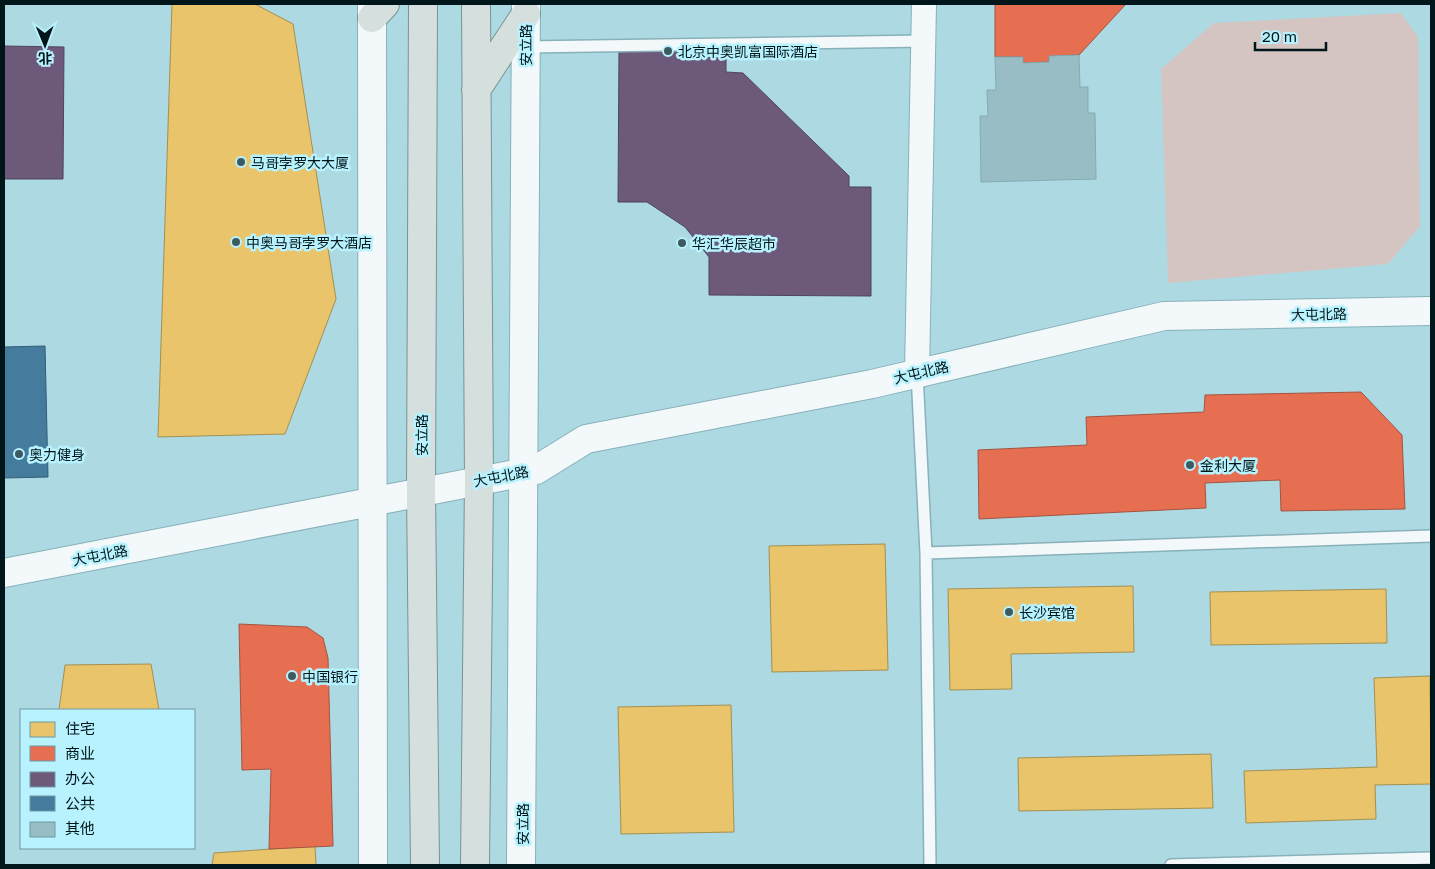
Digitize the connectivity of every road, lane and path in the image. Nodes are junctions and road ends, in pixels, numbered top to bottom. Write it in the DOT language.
graph roads {
  1 [pos="422,4"];
  2 [pos="476,4"];
  3 [pos="924,4"];
  4 [pos="376,8"];
  5 [pos="526,9"];
  6 [pos="925,41"];
  7 [pos="526,47"];
  8 [pos="476,90"];
  9 [pos="1431,311"];
  10 [pos="917,373"];
  11 [pos="523,472"];
  12 [pos="479,481"];
  13 [pos="421,492"];
  14 [pos="373,501"];
  15 [pos="1431,536"];
  16 [pos="926,553"];
  17 [pos="4,573"];
  18 [pos="1431,858"];
  19 [pos="373,865"];
  20 [pos="425,865"];
  21 [pos="475,865"];
  22 [pos="522,865"];
  23 [pos="930,865"];
  24 [pos="1171,865"];
  1 -- 13 [label="main road, 安立路"];
  2 -- 8 [label="main road"];
  3 -- 6 [label="street"];
  4 -- 14 [label="street"];
  5 -- 7 [label="street, 安立路"];
  5 -- 8 [label="main road"];
  6 -- 7 [label="lane"];
  6 -- 10 [label="street"];
  7 -- 11 [label="street, 安立路"];
  8 -- 12 [label="main road"];
  9 -- 10 [label="street, 大屯北路"];
  10 -- 11 [label="street, 大屯北路"];
  10 -- 16 [label="lane"];
  11 -- 12 [label="street, 大屯北路"];
  11 -- 22 [label="street, 安立路"];
  12 -- 13 [label="street, 大屯北路"];
  12 -- 21 [label="main road"];
  13 -- 14 [label="street, 大屯北路"];
  13 -- 20 [label="main road, 安立路"];
  14 -- 17 [label="street, 大屯北路"];
  14 -- 19 [label="street"];
  15 -- 16 [label="lane"];
  16 -- 23 [label="lane"];
  18 -- 24 [label="lane"];
}
